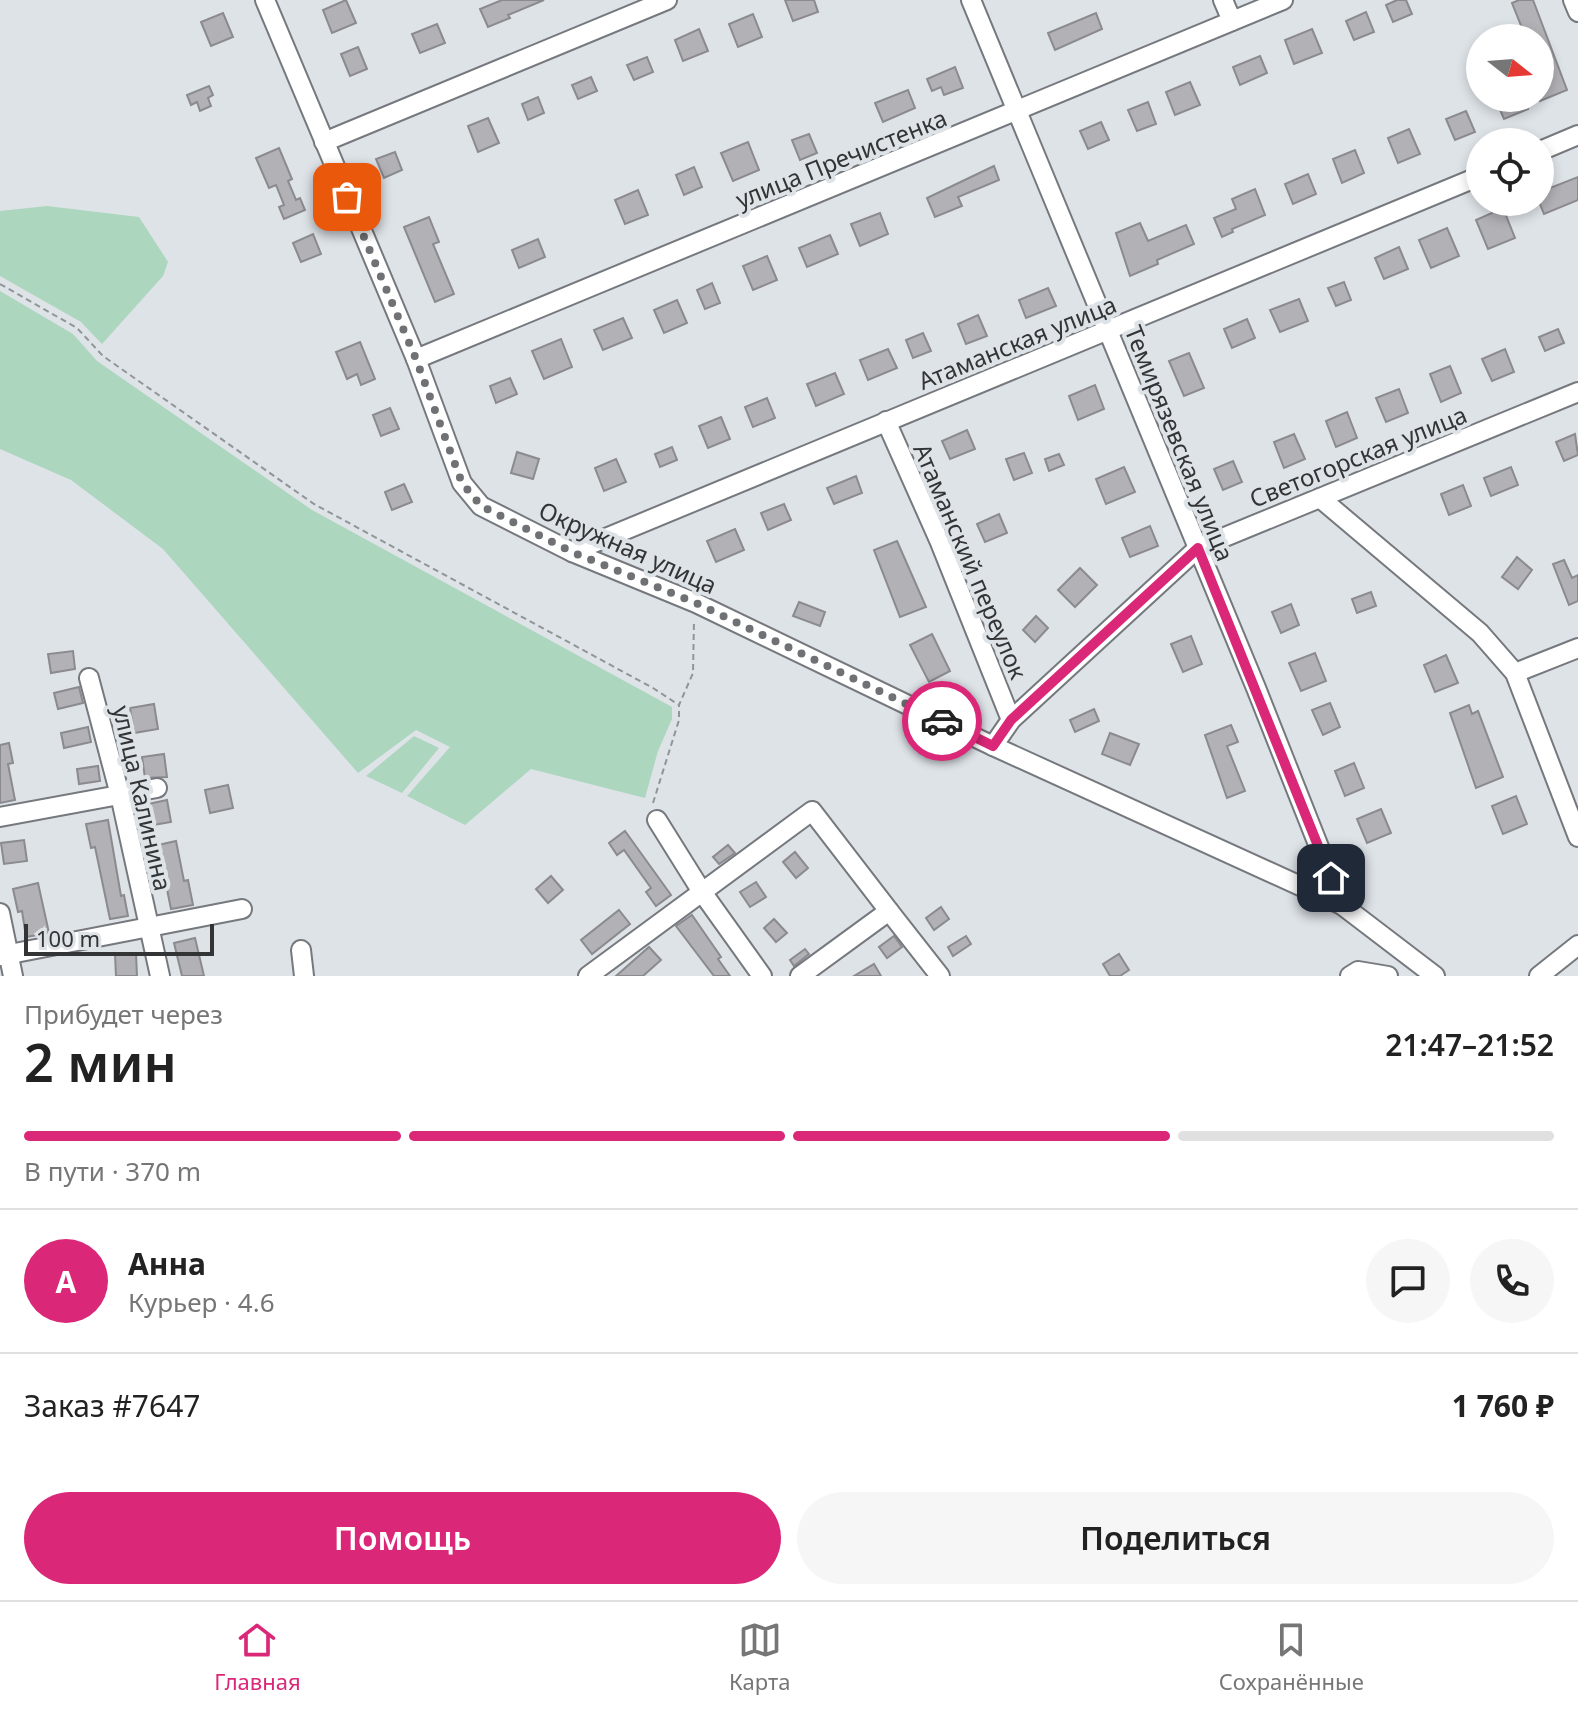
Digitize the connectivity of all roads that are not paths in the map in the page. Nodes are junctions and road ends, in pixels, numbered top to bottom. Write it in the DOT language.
graph roads {
  1 [pos="265,0"];
  2 [pos="667,0"];
  3 [pos="971,0"];
  4 [pos="1223,0"];
  5 [pos="1283,0"];
  6 [pos="1573,0"];
  7 [pos="1578,12"];
  8 [pos="1232,21"];
  9 [pos="1018,112"];
  10 [pos="1578,135"];
  11 [pos="324,142"];
  12 [pos="1554,145"];
  13 [pos="1466,182"];
  14 [pos="1108,330"];
  15 [pos="416,359"];
  16 [pos="1578,392"];
  17 [pos="886,421"];
  18 [pos="1320,498"];
  19 [pos="1198,548"];
  20 [pos="572,552"];
  21 [pos="1578,648"];
  22 [pos="1515,673"];
  23 [pos="89,678"];
  24 [pos="1011,720"];
  25 [pos="993,746"];
  26 [pos="157,788"];
  27 [pos="120,795"];
  28 [pos="0,817"];
  29 [pos="657,820"];
  30 [pos="1578,837"];
  31 [pos="702,892"];
  32 [pos="1342,905"];
  33 [pos="242,909"];
  34 [pos="889,911"];
  35 [pos="0,913"];
  36 [pos="149,928"];
  37 [pos="1578,945"];
  38 [pos="301,950"];
  39 [pos="4,954"];
  40 [pos="13,976"];
  41 [pos="160,976"];
  42 [pos="304,976"];
  43 [pos="588,976"];
  44 [pos="762,976"];
  45 [pos="800,976"];
  46 [pos="940,976"];
  47 [pos="1350,976"];
  48 [pos="1388,976"];
  49 [pos="1435,976"];
  50 [pos="1539,976"];
  1 -- 11 [label="street, Окружная улица"];
  2 -- 11 [label="street"];
  3 -- 9 [label="street, Темирязевская улица"];
  4 -- 8 [label="street"];
  5 -- 8 [label="street, улица Пречистенка"];
  6 -- 7 [label="street"];
  8 -- 9 [label="street, улица Пречистенка"];
  9 -- 14 [label="street, Темирязевская улица"];
  9 -- 15 [label="street, улица Пречистенка"];
  10 -- 12 [label="street"];
  11 -- 15 [label="street, Окружная улица"];
  13 -- 14 [label="street, Атаманская улица"];
  14 -- 17 [label="street, Атаманская улица"];
  14 -- 19 [label="street, Темирязевская улица"];
  15 -- 20 [label="street, Окружная улица"];
  16 -- 18 [label="street, Светогорская улица"];
  17 -- 20 [label="street, Атаманская улица"];
  17 -- 24 [label="street, Атаманский переулок"];
  18 -- 19 [label="street, Светогорская улица"];
  18 -- 22 [label="street"];
  19 -- 24 [label="street, Светогорская улица"];
  19 -- 32 [label="street, Темирязевская улица"];
  20 -- 25 [label="street, Окружная улица"];
  21 -- 22 [label="street"];
  22 -- 30 [label="street"];
  23 -- 27 [label="street, улица Калинина"];
  24 -- 25 [label="street, Светогорская улица"];
  25 -- 32 [label="street, Окружная улица"];
  26 -- 27 [label="street"];
  27 -- 28 [label="street"];
  27 -- 36 [label="street, улица Калинина"];
  29 -- 31 [label="street"];
  31 -- 34 [label="street"];
  31 -- 43 [label="street"];
  31 -- 44 [label="street"];
  32 -- 49 [label="street, Окружная улица"];
  33 -- 36 [label="street"];
  34 -- 45 [label="street"];
  34 -- 46 [label="street"];
  35 -- 39 [label="street"];
  36 -- 39 [label="street"];
  36 -- 41 [label="street, улица Калинина"];
  37 -- 50 [label="street"];
  38 -- 42 [label="street"];
  39 -- 40 [label="street"];
  47 -- 48 [label="street"];
}
